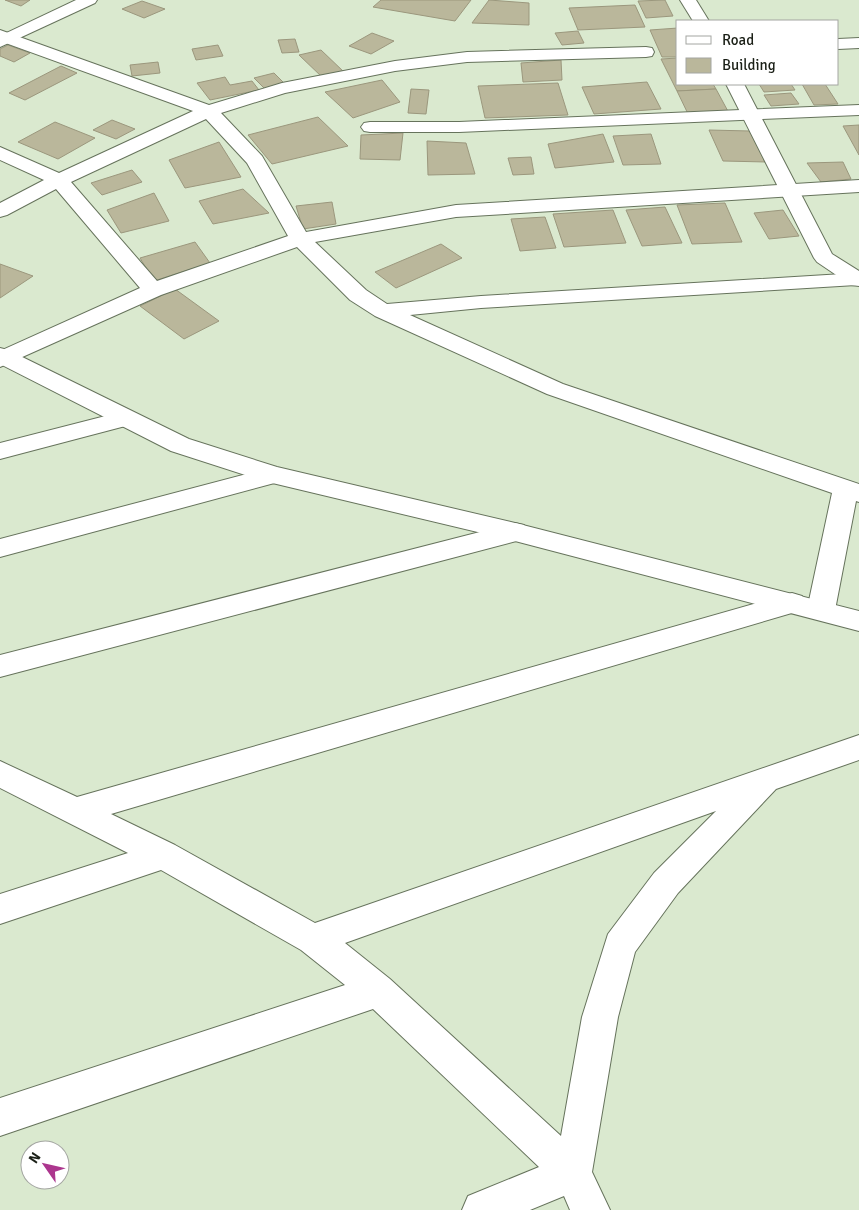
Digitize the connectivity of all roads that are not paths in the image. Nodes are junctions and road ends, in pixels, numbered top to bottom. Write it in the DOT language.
graph roads {
  1 [pos="89,0"];
  2 [pos="688,0"];
  3 [pos="700,20"];
  4 [pos="3,39"];
  5 [pos="859,43"];
  6 [pos="839,44"];
  7 [pos="646,52"];
  8 [pos="736,85"];
  9 [pos="859,110"];
  10 [pos="209,111"];
  11 [pos="752,116"];
  12 [pos="370,127"];
  13 [pos="0,154"];
  14 [pos="59,180"];
  15 [pos="859,186"];
  16 [pos="788,190"];
  17 [pos="0,211"];
  18 [pos="300,239"];
  19 [pos="858,279"];
  20 [pos="153,290"];
  21 [pos="383,312"];
  22 [pos="2,358"];
  23 [pos="125,419"];
  24 [pos="0,451"];
  25 [pos="273,475"];
  26 [pos="852,491"];
  27 [pos="515,532"];
  28 [pos="0,548"];
  29 [pos="792,603"];
  30 [pos="821,610"];
  31 [pos="859,621"];
  32 [pos="0,666"];
  33 [pos="859,748"];
  34 [pos="0,774"];
  35 [pos="767,778"];
  36 [pos="74,811"];
  37 [pos="164,855"];
  38 [pos="0,909"];
  39 [pos="313,939"];
  40 [pos="378,991"];
  41 [pos="0,1117"];
  42 [pos="573,1172"];
  43 [pos="482,1210"];
  44 [pos="590,1210"];
  1 -- 4 [label="street"];
  2 -- 3 [label="street"];
  4 -- 10 [label="street"];
  5 -- 6 [label="street"];
  7 -- 10 [label="street"];
  8 -- 11 [label="street"];
  9 -- 11 [label="street"];
  10 -- 14 [label="street"];
  10 -- 18 [label="street"];
  11 -- 12 [label="street"];
  11 -- 16 [label="street"];
  13 -- 14 [label="street"];
  14 -- 17 [label="street"];
  14 -- 20 [label="street"];
  15 -- 16 [label="street"];
  16 -- 18 [label="street"];
  16 -- 19 [label="street"];
  18 -- 20 [label="street"];
  18 -- 21 [label="street"];
  19 -- 21 [label="street"];
  20 -- 22 [label="street"];
  21 -- 26 [label="street"];
  22 -- 23 [label="street"];
  23 -- 24 [label="street"];
  23 -- 25 [label="street"];
  25 -- 27 [label="street"];
  25 -- 28 [label="street"];
  26 -- 30 [label="street"];
  27 -- 29 [label="street"];
  27 -- 32 [label="street"];
  29 -- 30 [label="street"];
  29 -- 36 [label="street"];
  30 -- 31 [label="street"];
  33 -- 35 [label="street"];
  34 -- 36 [label="street"];
  35 -- 39 [label="street"];
  35 -- 42 [label="street"];
  36 -- 37 [label="street"];
  37 -- 38 [label="street"];
  37 -- 39 [label="street"];
  39 -- 40 [label="street"];
  40 -- 41 [label="street"];
  40 -- 42 [label="street"];
  42 -- 43 [label="street"];
  42 -- 44 [label="street"];
}
